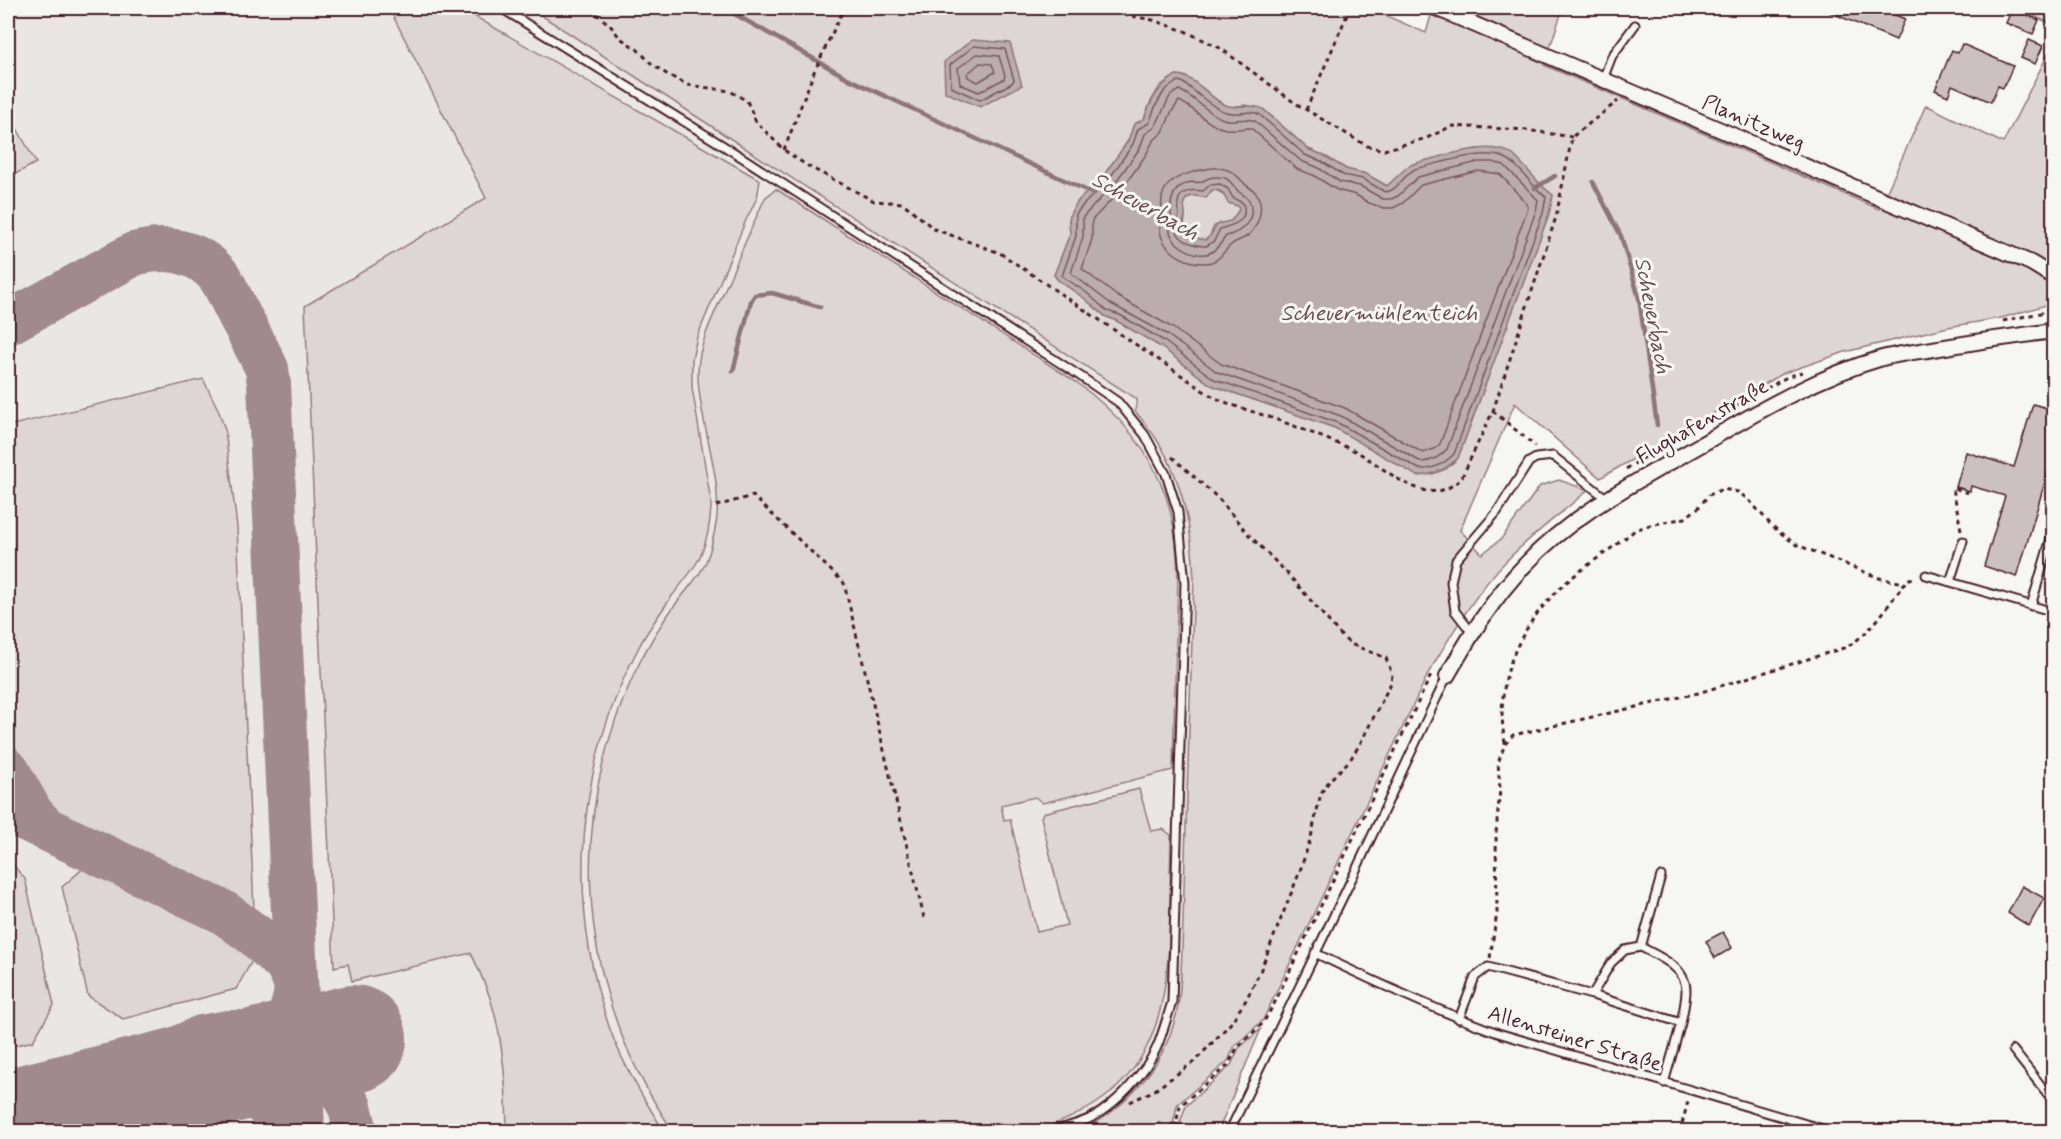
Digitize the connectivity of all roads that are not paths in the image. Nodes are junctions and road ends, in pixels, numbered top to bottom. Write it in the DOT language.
graph roads {
  1 [pos="501,8"];
  2 [pos="1436,8"];
  3 [pos="1635,25"];
  4 [pos="1603,79"];
  5 [pos="2054,277"];
  6 [pos="2054,331"];
  7 [pos="1607,499"];
  8 [pos="2054,528"];
  9 [pos="1963,541"];
  10 [pos="1926,575"];
  11 [pos="1950,582"];
  12 [pos="2031,606"];
  13 [pos="2054,612"];
  14 [pos="1472,633"];
  15 [pos="1447,676"];
  16 [pos="1661,876"];
  17 [pos="1641,946"];
  18 [pos="1315,953"];
  19 [pos="1592,995"];
  20 [pos="1459,1019"];
  21 [pos="1681,1023"];
  22 [pos="2013,1050"];
  23 [pos="1664,1083"];
  24 [pos="2054,1102"];
  25 [pos="1173,1130"];
  26 [pos="1051,1131"];
  27 [pos="1186,1131"];
  28 [pos="1229,1131"];
  29 [pos="1833,1131"];
  1 -- 26 [label="lane"];
  2 -- 4 [label="street, Planitzweg"];
  3 -- 4 [label="lane"];
  4 -- 5 [label="street, Planitzweg"];
  6 -- 7 [label="street, Flughafenstraße"];
  7 -- 14 [label="street, Flughafenstraße"];
  7 -- 14 [label="lane"];
  8 -- 12 [label="lane"];
  9 -- 11 [label="lane"];
  10 -- 11 [label="lane"];
  11 -- 12 [label="lane"];
  12 -- 13 [label="lane"];
  14 -- 15 [label="street, Flughafenstraße"];
  15 -- 18 [label="lane"];
  16 -- 17 [label="lane"];
  17 -- 19 [label="lane"];
  17 -- 21 [label="lane"];
  18 -- 20 [label="lane, Allensteiner Straße"];
  18 -- 28 [label="lane"];
  19 -- 20 [label="lane"];
  19 -- 21 [label="lane"];
  20 -- 23 [label="lane, Allensteiner Straße"];
  21 -- 23 [label="lane"];
  22 -- 24 [label="lane"];
  23 -- 29 [label="lane, Allensteiner Straße"];
  25 -- 27 [label="lane"];
}
